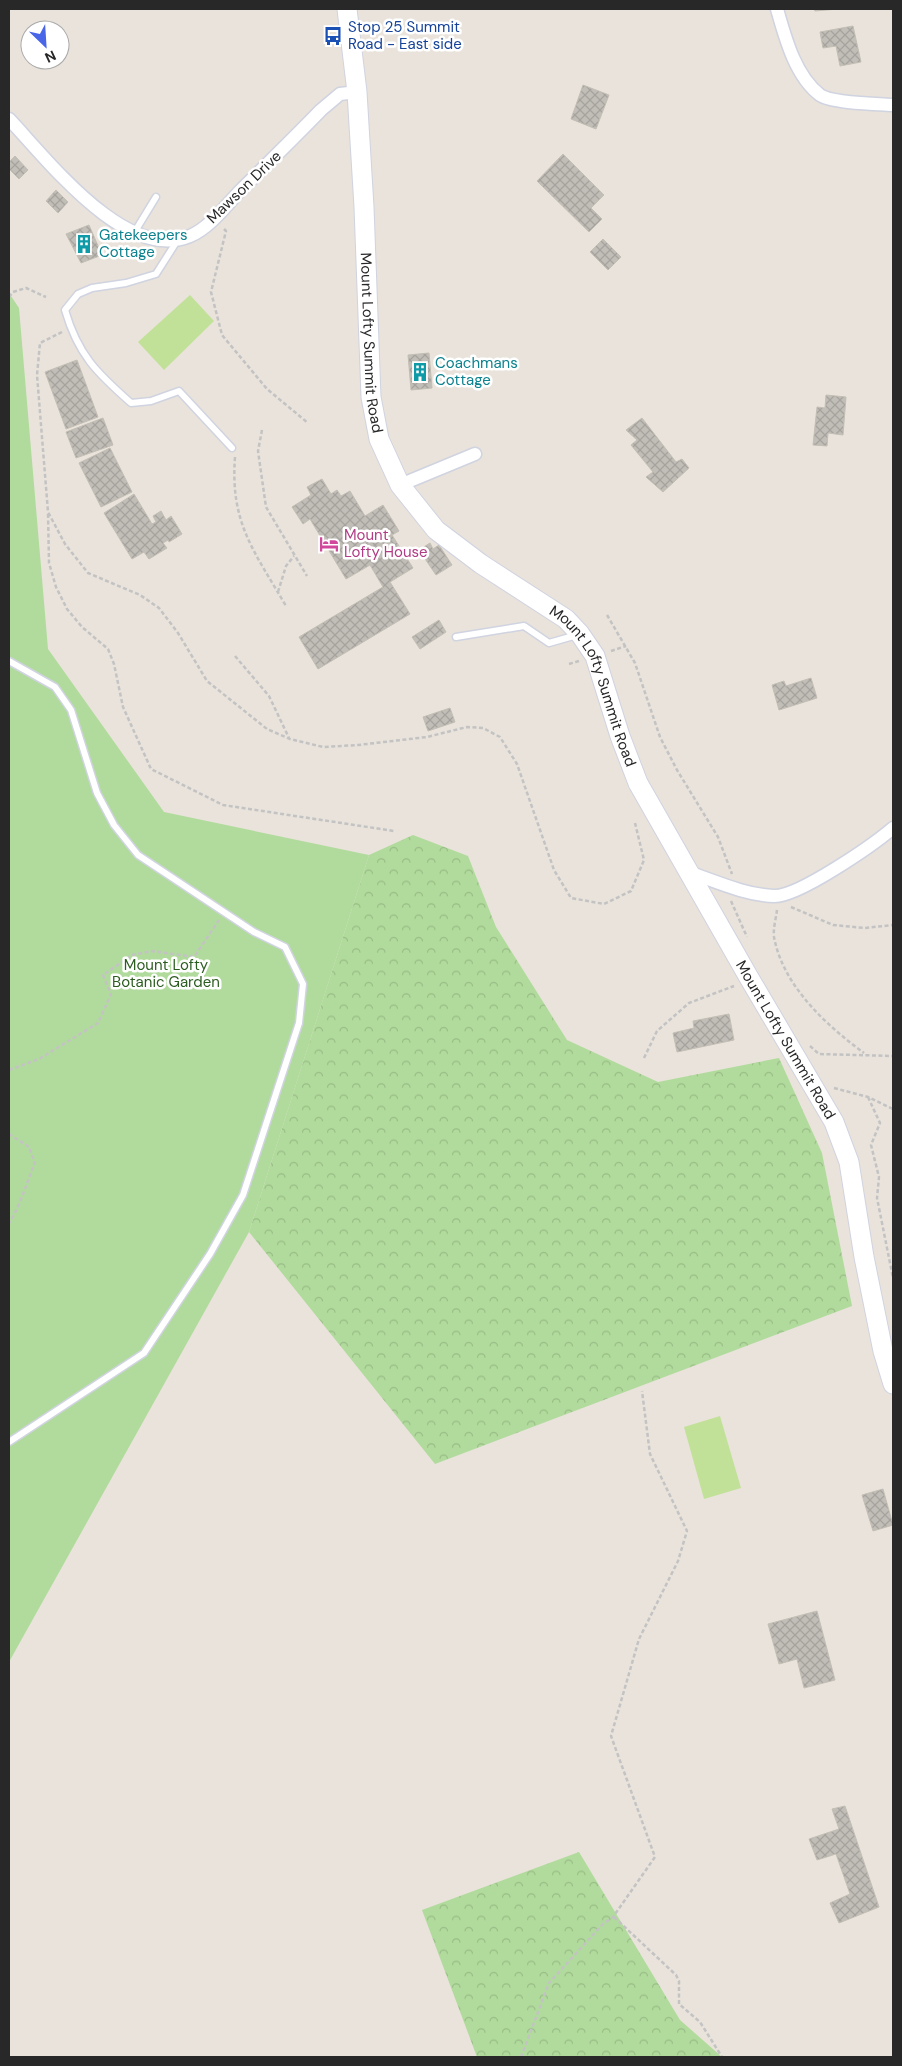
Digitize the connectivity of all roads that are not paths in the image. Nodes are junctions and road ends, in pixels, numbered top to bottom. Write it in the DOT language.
graph roads {
  1 [pos="347,9"];
  2 [pos="777,9"];
  3 [pos="357,92"];
  4 [pos="893,105"];
  5 [pos="9,119"];
  6 [pos="156,197"];
  7 [pos="133,234"];
  8 [pos="177,241"];
  9 [pos="234,451"];
  10 [pos="475,454"];
  11 [pos="400,485"];
  12 [pos="580,634"];
  13 [pos="456,637"];
  14 [pos="9,661"];
  15 [pos="893,828"];
  16 [pos="688,872"];
  17 [pos="893,1384"];
  18 [pos="9,1442"];
  1 -- 3 [label="main road, Mount Lofty Summit Road"];
  2 -- 4 [label="street"];
  3 -- 8 [label="street, Mawson Drive"];
  3 -- 11 [label="main road, Mount Lofty Summit Road"];
  5 -- 7 [label="street"];
  6 -- 7 [label="lane"];
  7 -- 8 [label="street"];
  8 -- 9 [label="lane"];
  10 -- 11 [label="street"];
  11 -- 12 [label="main road, Mount Lofty Summit Road"];
  12 -- 13 [label="lane"];
  12 -- 16 [label="main road, Mount Lofty Summit Road"];
  14 -- 18 [label="lane"];
  15 -- 16 [label="street"];
  16 -- 17 [label="main road, Mount Lofty Summit Road"];
}
